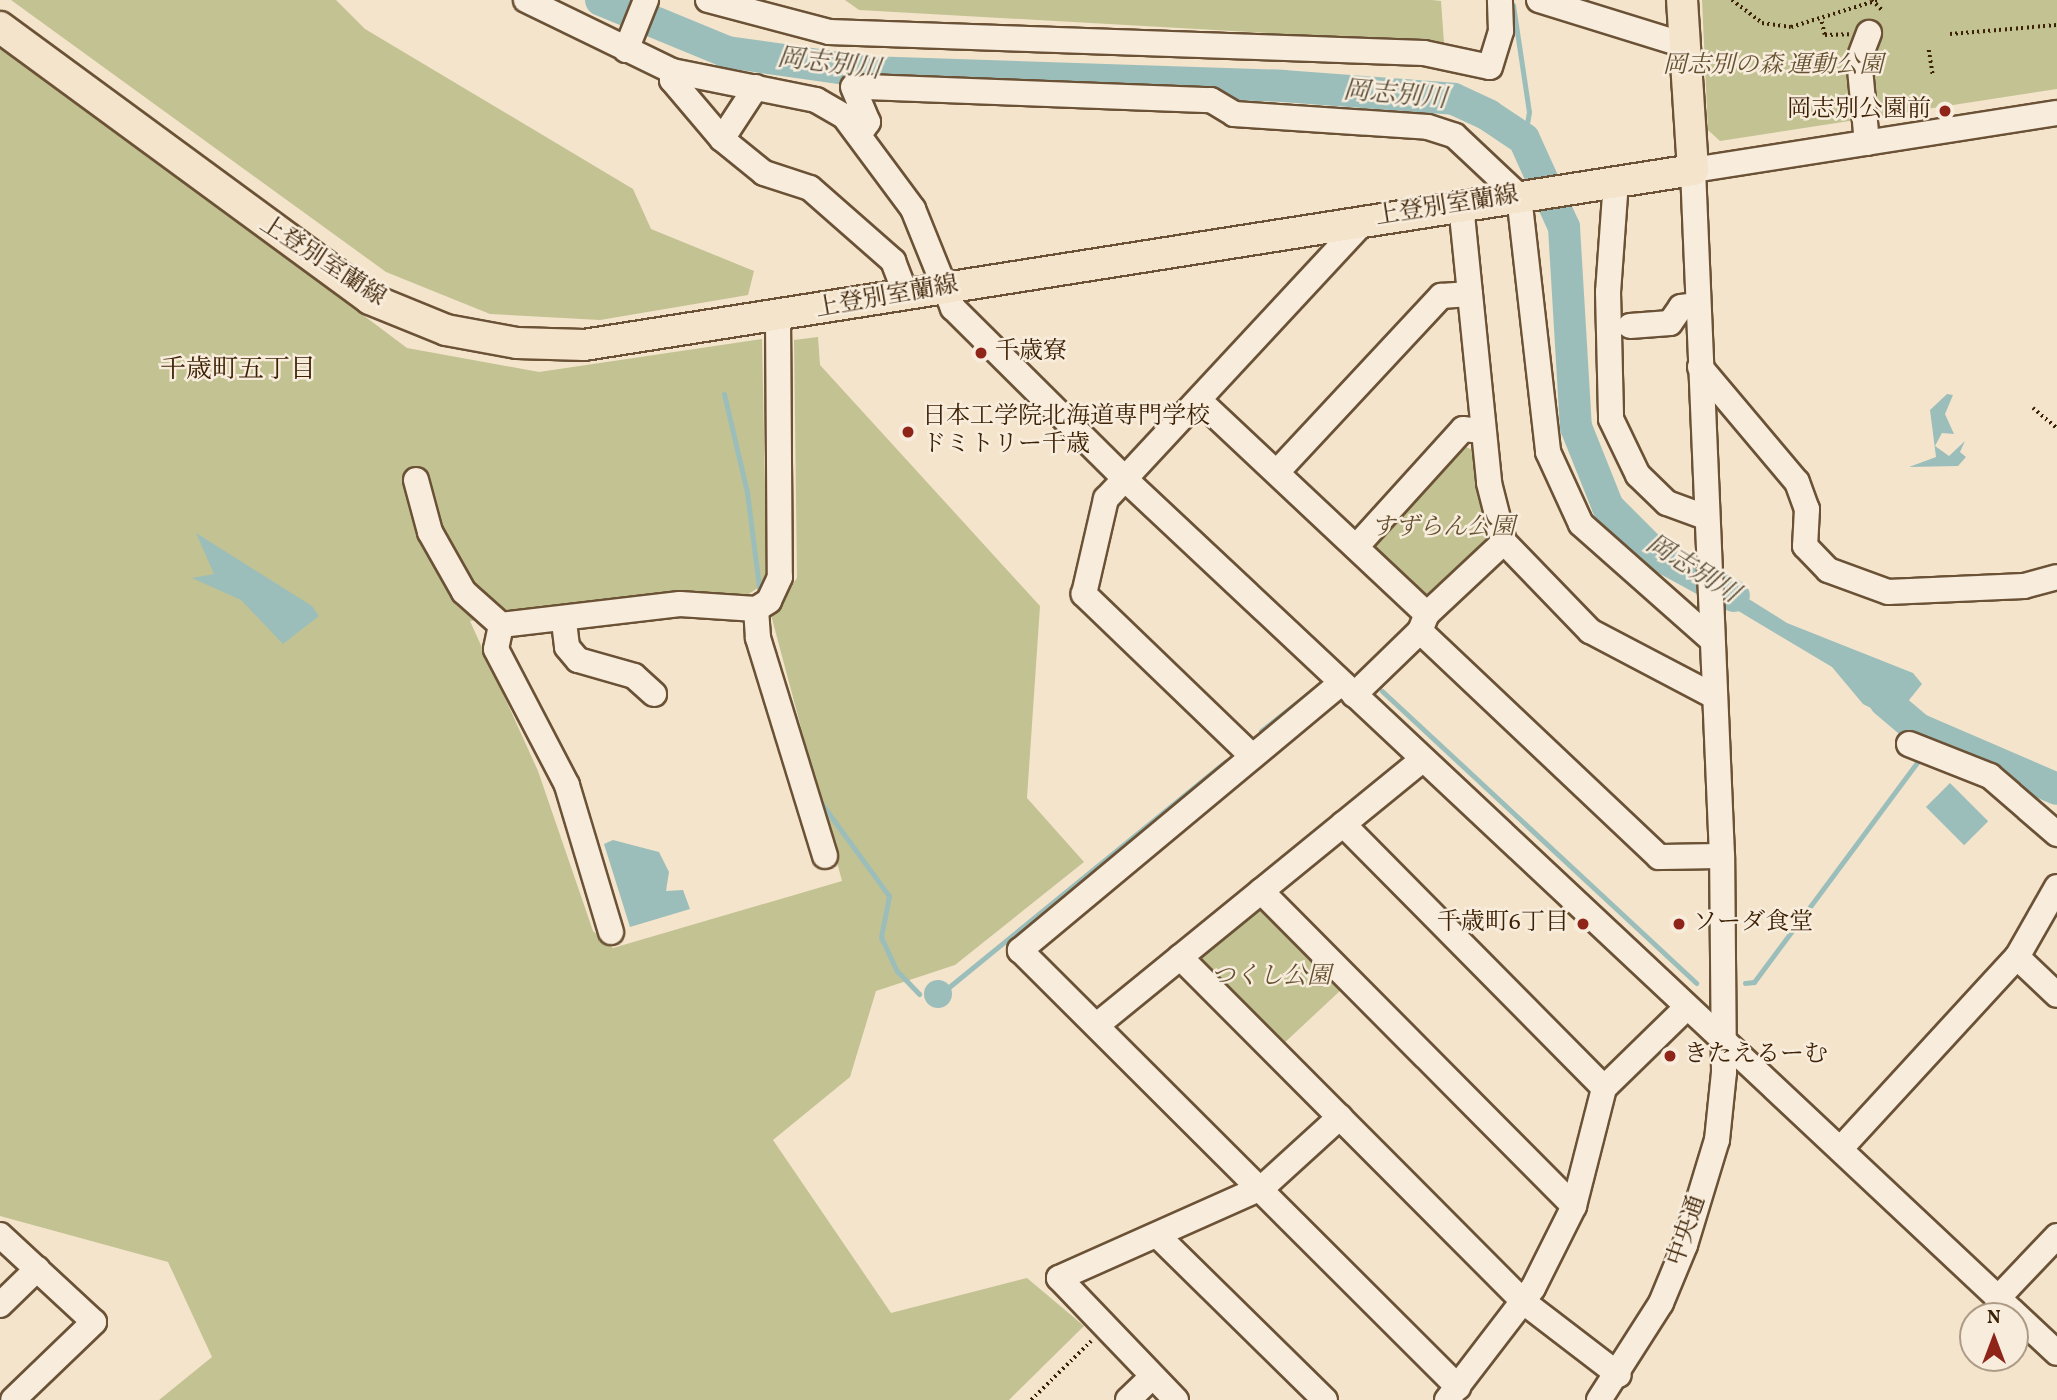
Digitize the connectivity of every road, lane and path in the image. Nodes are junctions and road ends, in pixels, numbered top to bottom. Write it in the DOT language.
graph roads {
  1 [pos="526,0"];
  2 [pos="646,0"];
  3 [pos="708,0"];
  4 [pos="1500,0"];
  5 [pos="1539,0"];
  6 [pos="1682,0"];
  7 [pos="1732,0"];
  8 [pos="1874,1"];
  9 [pos="551,5"];
  10 [pos="1883,11"];
  11 [pos="2057,25"];
  12 [pos="0,27"];
  13 [pos="1869,33"];
  14 [pos="1950,34"];
  15 [pos="630,39"];
  16 [pos="1684,45"];
  17 [pos="1929,50"];
  18 [pos="672,71"];
  19 [pos="1933,76"];
  20 [pos="756,87"];
  21 [pos="2057,113"];
  22 [pos="860,133"];
  23 [pos="722,139"];
  24 [pos="1867,143"];
  25 [pos="1693,170"];
  26 [pos="1607,182"];
  27 [pos="1523,195"];
  28 [pos="1461,205"];
  29 [pos="1366,219"];
  30 [pos="945,288"];
  31 [pos="1470,294"];
  32 [pos="906,295"];
  33 [pos="1698,305"];
  34 [pos="778,317"];
  35 [pos="1630,326"];
  36 [pos="1700,367"];
  37 [pos="1201,402"];
  38 [pos="2033,408"];
  39 [pos="2057,428"];
  40 [pos="1483,430"];
  41 [pos="1277,472"];
  42 [pos="416,480"];
  43 [pos="1126,480"];
  44 [pos="1705,525"];
  45 [pos="1504,542"];
  46 [pos="1356,547"];
  47 [pos="2057,577"];
  48 [pos="756,609"];
  49 [pos="564,622"];
  50 [pos="1423,622"];
  51 [pos="500,625"];
  52 [pos="1710,627"];
  53 [pos="1347,689"];
  54 [pos="654,694"];
  55 [pos="1714,696"];
  56 [pos="1909,744"];
  57 [pos="1250,754"];
  58 [pos="1422,760"];
  59 [pos="1343,824"];
  60 [pos="2057,834"];
  61 [pos="825,856"];
  62 [pos="1722,856"];
  63 [pos="2057,887"];
  64 [pos="1261,891"];
  65 [pos="611,932"];
  66 [pos="1180,957"];
  67 [pos="2017,957"];
  68 [pos="2057,995"];
  69 [pos="1686,1008"];
  70 [pos="1097,1025"];
  71 [pos="1724,1043"];
  72 [pos="1604,1088"];
  73 [pos="1340,1117"];
  74 [pos="1843,1146"];
  75 [pos="1263,1186"];
  76 [pos="1574,1206"];
  77 [pos="0,1235"];
  78 [pos="1158,1236"];
  79 [pos="2057,1236"];
  80 [pos="37,1269"];
  81 [pos="1997,1299"];
  82 [pos="1525,1303"];
  83 [pos="0,1305"];
  84 [pos="1105,1327"];
  85 [pos="2057,1353"];
  86 [pos="1619,1375"];
  87 [pos="1152,1377"];
  88 [pos="1453,1393"];
  89 [pos="13,1400"];
  90 [pos="1031,1400"];
  91 [pos="1128,1400"];
  92 [pos="1176,1400"];
  93 [pos="1325,1400"];
  94 [pos="1599,1400"];
  1 -- 9 [label="street"];
  2 -- 15 [label="street"];
  3 -- 4 [label="street"];
  5 -- 16 [label="street"];
  6 -- 16 [label="main road"];
  7 -- 8 [label="path"];
  8 -- 10 [label="path"];
  9 -- 15 [label="street"];
  11 -- 14 [label="path"];
  12 -- 34 [label="main road, 上登別室蘭線"];
  13 -- 24 [label="street"];
  15 -- 18 [label="street"];
  16 -- 25 [label="main road"];
  17 -- 19 [label="path"];
  18 -- 20 [label="street"];
  18 -- 23 [label="street"];
  20 -- 22 [label="street"];
  20 -- 23 [label="street"];
  21 -- 24 [label="street"];
  22 -- 27 [label="street"];
  22 -- 30 [label="street"];
  23 -- 32 [label="street"];
  24 -- 25 [label="street"];
  25 -- 26 [label="main road, 上登別室蘭線"];
  25 -- 33 [label="street, 中央通"];
  26 -- 27 [label="main road, 上登別室蘭線"];
  26 -- 44 [label="street"];
  27 -- 28 [label="main road, 上登別室蘭線"];
  27 -- 52 [label="street"];
  28 -- 29 [label="main road, 上登別室蘭線"];
  28 -- 31 [label="street"];
  29 -- 30 [label="main road, 上登別室蘭線"];
  29 -- 37 [label="street"];
  30 -- 32 [label="main road, 上登別室蘭線"];
  30 -- 43 [label="street"];
  31 -- 40 [label="street"];
  31 -- 41 [label="street"];
  32 -- 34 [label="main road, 上登別室蘭線"];
  33 -- 35 [label="street"];
  33 -- 36 [label="street, 中央通"];
  34 -- 48 [label="street"];
  36 -- 44 [label="street, 中央通"];
  36 -- 47 [label="street"];
  37 -- 41 [label="street"];
  37 -- 43 [label="street"];
  38 -- 39 [label="path"];
  40 -- 45 [label="street"];
  40 -- 46 [label="street"];
  41 -- 46 [label="street"];
  42 -- 51 [label="street"];
  43 -- 53 [label="street"];
  43 -- 57 [label="street"];
  44 -- 52 [label="street, 中央通"];
  45 -- 50 [label="street"];
  45 -- 55 [label="street"];
  46 -- 50 [label="street"];
  48 -- 49 [label="street"];
  48 -- 61 [label="street"];
  49 -- 51 [label="street"];
  49 -- 54 [label="street"];
  50 -- 53 [label="street"];
  50 -- 62 [label="street"];
  51 -- 65 [label="street"];
  52 -- 55 [label="street, 中央通"];
  53 -- 57 [label="street"];
  53 -- 58 [label="street"];
  55 -- 62 [label="street, 中央通"];
  56 -- 60 [label="street"];
  57 -- 70 [label="street"];
  58 -- 59 [label="street"];
  58 -- 69 [label="street"];
  59 -- 64 [label="street"];
  59 -- 72 [label="street"];
  62 -- 71 [label="street, 中央通"];
  63 -- 67 [label="street"];
  64 -- 66 [label="street"];
  64 -- 76 [label="street"];
  66 -- 70 [label="street"];
  66 -- 73 [label="street"];
  67 -- 68 [label="street"];
  67 -- 74 [label="street"];
  69 -- 71 [label="street"];
  69 -- 72 [label="street"];
  70 -- 75 [label="street"];
  71 -- 74 [label="street"];
  71 -- 86 [label="street, 中央通"];
  72 -- 76 [label="street"];
  73 -- 75 [label="street"];
  73 -- 82 [label="street"];
  74 -- 81 [label="street"];
  75 -- 78 [label="street"];
  75 -- 88 [label="street"];
  76 -- 82 [label="street"];
  77 -- 80 [label="street"];
  78 -- 84 [label="street"];
  78 -- 93 [label="street"];
  79 -- 81 [label="street"];
  80 -- 83 [label="street"];
  80 -- 89 [label="street"];
  81 -- 85 [label="street"];
  82 -- 86 [label="street"];
  82 -- 88 [label="street"];
  84 -- 87 [label="street"];
  84 -- 90 [label="path"];
  86 -- 94 [label="street, 中央通"];
  87 -- 91 [label="street"];
  87 -- 92 [label="street"];
}
